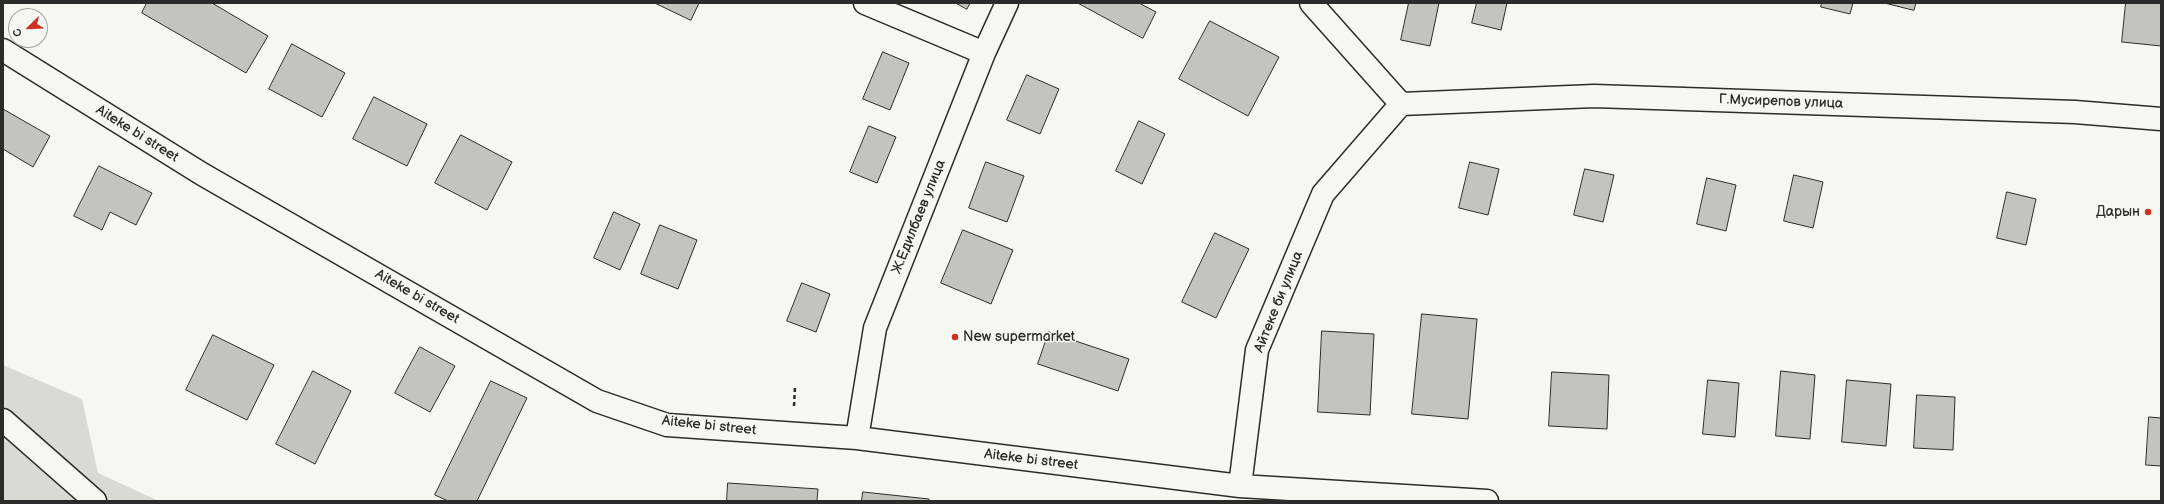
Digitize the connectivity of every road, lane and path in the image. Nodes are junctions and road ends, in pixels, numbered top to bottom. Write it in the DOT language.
graph roads {
  1 [pos="865,3"];
  2 [pos="1007,3"];
  3 [pos="1311,3"];
  4 [pos="3,50"];
  5 [pos="984,53"];
  6 [pos="1401,104"];
  7 [pos="2161,119"];
  8 [pos="3,420"];
  9 [pos="857,438"];
  10 [pos="1240,486"];
  11 [pos="95,501"];
  12 [pos="1488,501"];
  1 -- 5 [label="street"];
  2 -- 5 [label="street, Ж.Едилбаев улица"];
  3 -- 6 [label="street"];
  4 -- 9 [label="street, Aiteke bi street"];
  5 -- 9 [label="street, Ж.Едилбаев улица"];
  6 -- 7 [label="street, Г.Мусирепов улица"];
  6 -- 10 [label="street, Айтеке би улица"];
  8 -- 11 [label="street"];
  9 -- 10 [label="street, Aiteke bi street"];
  10 -- 12 [label="street, Aiteke bi street"];
}
